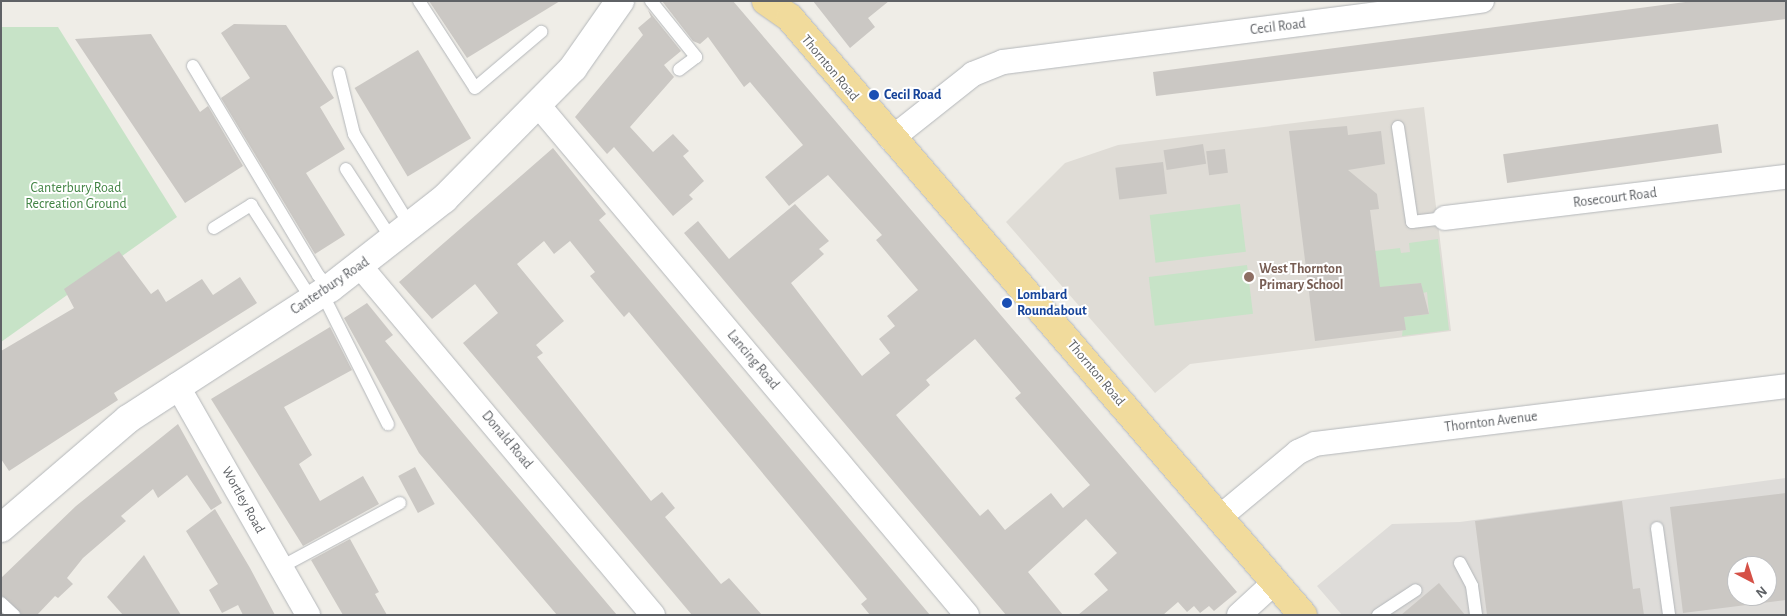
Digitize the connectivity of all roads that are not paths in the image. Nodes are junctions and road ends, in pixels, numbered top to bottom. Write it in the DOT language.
graph roads {
  1 [pos="419,1"];
  2 [pos="620,1"];
  3 [pos="651,1"];
  4 [pos="766,1"];
  5 [pos="1482,1"];
  6 [pos="788,10"];
  7 [pos="541,32"];
  8 [pos="193,66"];
  9 [pos="679,70"];
  10 [pos="339,73"];
  11 [pos="539,106"];
  12 [pos="1398,127"];
  13 [pos="891,139"];
  14 [pos="346,169"];
  15 [pos="1786,177"];
  16 [pos="1445,218"];
  17 [pos="214,228"];
  18 [pos="402,234"];
  19 [pos="360,266"];
  20 [pos="321,293"];
  21 [pos="178,385"];
  22 [pos="1786,386"];
  23 [pos="388,424"];
  24 [pos="400,503"];
  25 [pos="1220,517"];
  26 [pos="1,528"];
  27 [pos="1657,528"];
  28 [pos="1460,563"];
  29 [pos="281,567"];
  30 [pos="1275,582"];
  31 [pos="1416,590"];
  32 [pos="1,603"];
  33 [pos="14,615"];
  34 [pos="308,615"];
  35 [pos="654,615"];
  36 [pos="967,615"];
  37 [pos="1239,615"];
  38 [pos="1303,615"];
  39 [pos="1378,615"];
  40 [pos="1476,615"];
  41 [pos="1669,615"];
  1 -- 7 [label="lane"];
  2 -- 11 [label="street, Canterbury Road"];
  3 -- 9 [label="lane"];
  4 -- 6 [label="highway, Thornton Road"];
  5 -- 13 [label="street, Cecil Road"];
  6 -- 13 [label="highway, Thornton Road"];
  8 -- 20 [label="lane"];
  10 -- 18 [label="lane"];
  11 -- 18 [label="street, Canterbury Road"];
  11 -- 36 [label="street, Lancing Road"];
  12 -- 16 [label="lane"];
  13 -- 25 [label="highway, Thornton Road"];
  14 -- 18 [label="lane"];
  15 -- 16 [label="street, Rosecourt Road"];
  17 -- 20 [label="lane"];
  18 -- 19 [label="street, Canterbury Road"];
  19 -- 20 [label="street, Canterbury Road"];
  19 -- 35 [label="street, Donald Road"];
  20 -- 21 [label="street, Canterbury Road"];
  20 -- 23 [label="lane"];
  21 -- 26 [label="street, Canterbury Road"];
  21 -- 29 [label="street, Wortley Road"];
  22 -- 25 [label="street, Thornton Avenue"];
  24 -- 29 [label="lane"];
  25 -- 30 [label="highway, Thornton Road"];
  27 -- 41 [label="lane"];
  28 -- 40 [label="lane"];
  29 -- 34 [label="street, Wortley Road"];
  30 -- 37 [label="street"];
  30 -- 38 [label="highway, Thornton Road"];
  31 -- 39 [label="lane"];
  32 -- 33 [label="lane"];
}
